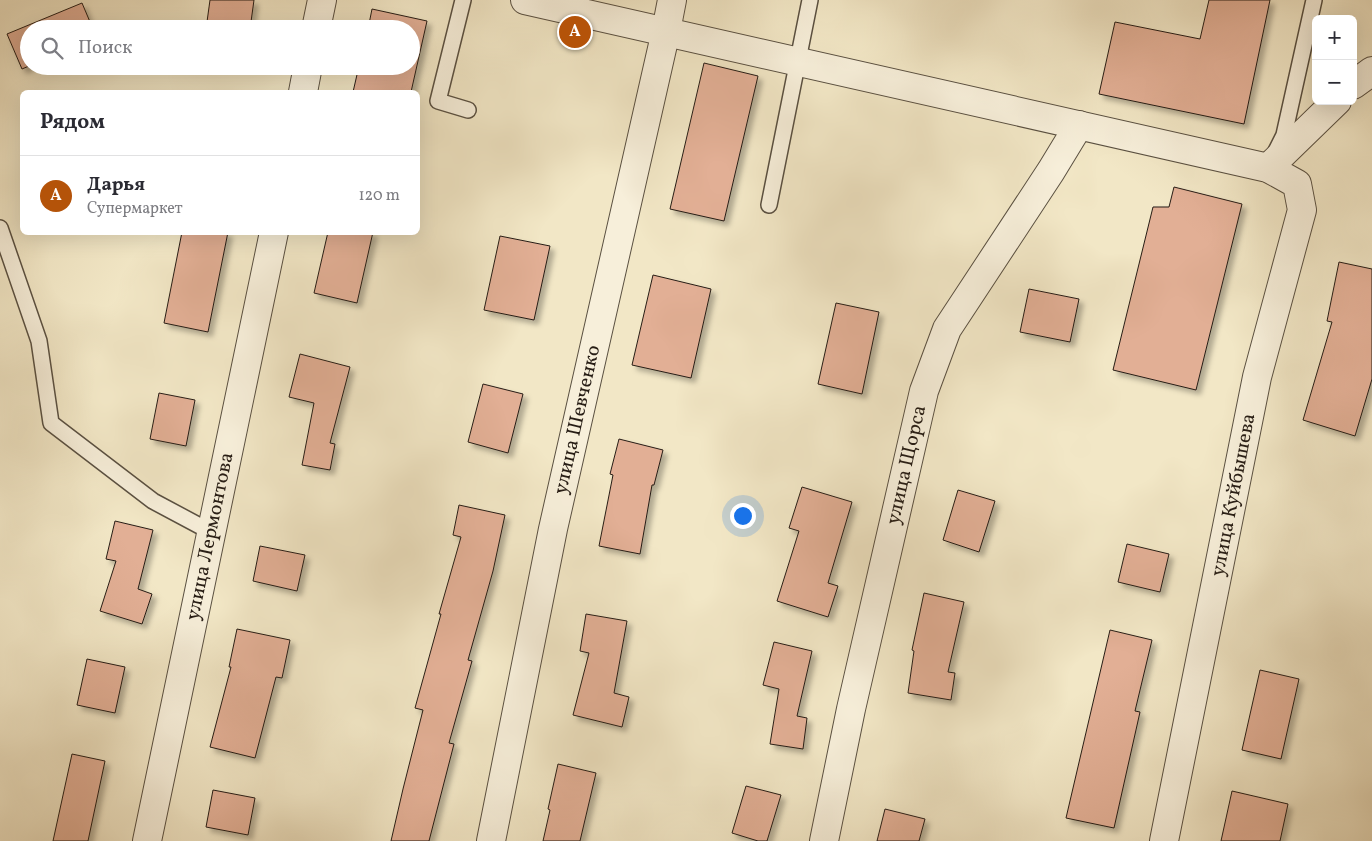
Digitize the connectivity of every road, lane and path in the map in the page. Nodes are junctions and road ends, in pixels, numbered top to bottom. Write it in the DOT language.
graph roads {
  1 [pos="322,0"];
  2 [pos="463,0"];
  3 [pos="525,0"];
  4 [pos="672,0"];
  5 [pos="810,0"];
  6 [pos="1314,0"];
  7 [pos="318,20"];
  8 [pos="666,31"];
  9 [pos="799,61"];
  10 [pos="1372,71"];
  11 [pos="306,75"];
  12 [pos="1357,83"];
  13 [pos="303,90"];
  14 [pos="1333,105"];
  15 [pos="468,110"];
  16 [pos="1079,125"];
  17 [pos="1268,168"];
  18 [pos="769,205"];
  19 [pos="0,228"];
  20 [pos="273,235"];
  21 [pos="211,532"];
  22 [pos="147,841"];
  23 [pos="491,841"];
  24 [pos="824,841"];
  25 [pos="1164,841"];
  1 -- 7 [label="street"];
  2 -- 15 [label="lane"];
  3 -- 8 [label="street"];
  4 -- 8 [label="street, улица Шевченко"];
  5 -- 9 [label="lane"];
  6 -- 17 [label="lane"];
  8 -- 9 [label="street"];
  8 -- 23 [label="street, улица Шевченко"];
  9 -- 16 [label="street"];
  9 -- 18 [label="lane"];
  10 -- 12 [label="street"];
  11 -- 13 [label="street"];
  14 -- 17 [label="street"];
  16 -- 17 [label="street"];
  16 -- 24 [label="street, улица Щорса"];
  17 -- 25 [label="street, улица Куйбышева"];
  19 -- 21 [label="lane"];
  20 -- 21 [label="street, улица Лермонтова"];
  21 -- 22 [label="street, улица Лермонтова"];
}
